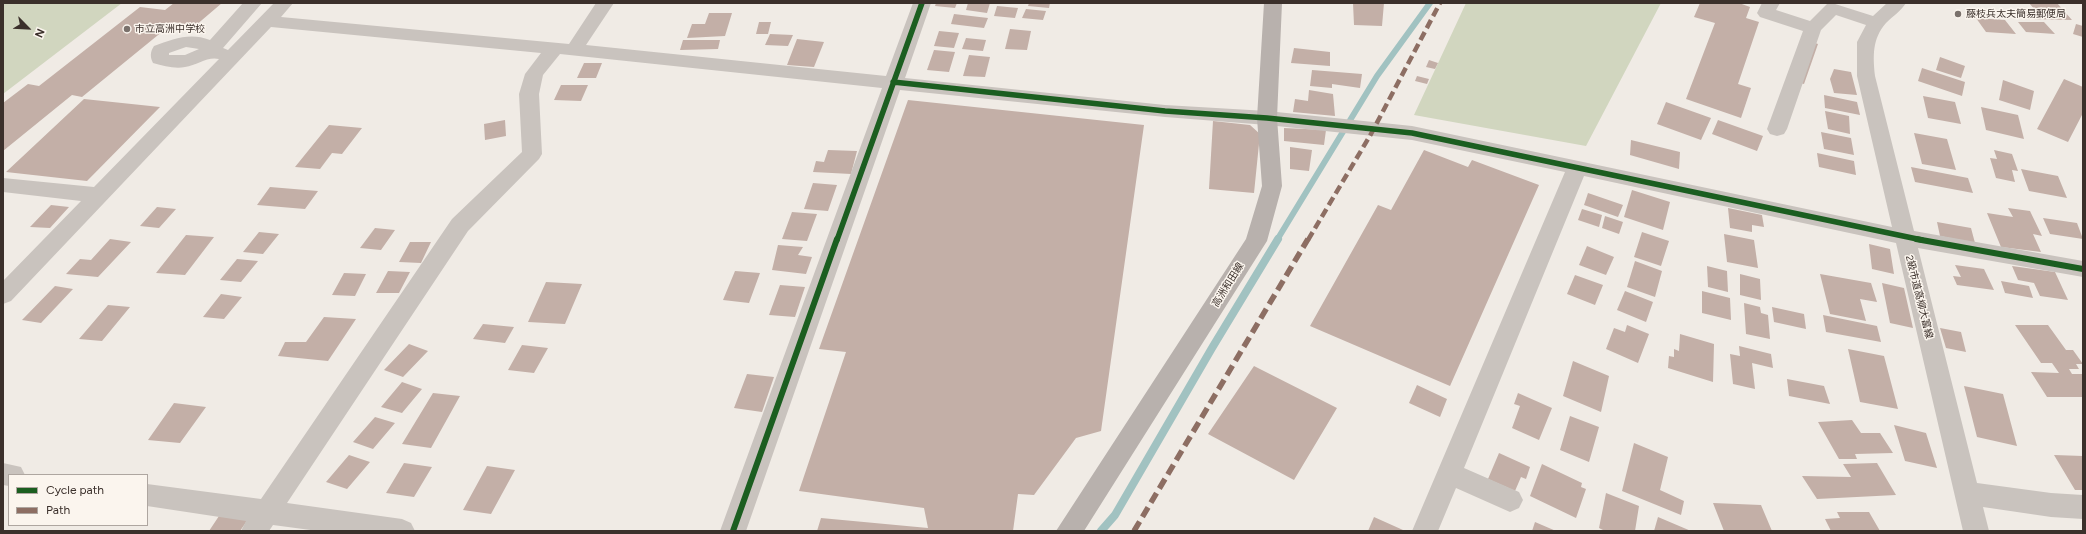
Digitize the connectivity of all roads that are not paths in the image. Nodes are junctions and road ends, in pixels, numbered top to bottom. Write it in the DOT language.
graph roads {
  1 [pos="253,3"];
  2 [pos="284,3"];
  3 [pos="605,3"];
  4 [pos="922,3"];
  5 [pos="1273,3"];
  6 [pos="1771,3"];
  7 [pos="1897,3"];
  8 [pos="1826,5"];
  9 [pos="266,21"];
  10 [pos="1877,23"];
  11 [pos="1813,28"];
  12 [pos="565,49"];
  13 [pos="233,56"];
  14 [pos="893,82"];
  15 [pos="1267,118"];
  16 [pos="1777,129"];
  17 [pos="1577,168"];
  18 [pos="3,185"];
  19 [pos="99,195"];
  20 [pos="1904,237"];
  21 [pos="2083,269"];
  22 [pos="3,295"];
  23 [pos="1449,473"];
  24 [pos="1966,493"];
  25 [pos="148,495"];
  26 [pos="1510,500"];
  27 [pos="2083,507"];
  28 [pos="260,522"];
  29 [pos="402,531"];
  30 [pos="733,531"];
  31 [pos="1069,531"];
  32 [pos="1425,531"];
  33 [pos="1976,531"];
  1 -- 13 [label="street"];
  2 -- 9 [label="street"];
  3 -- 12 [label="street"];
  4 -- 14 [label="street"];
  5 -- 15 [label="main road, 高洲和田線"];
  6 -- 11 [label="street"];
  7 -- 10 [label="street, 2級市道高柳大富線"];
  8 -- 10 [label="street"];
  8 -- 11 [label="street"];
  9 -- 12 [label="street"];
  9 -- 13 [label="street"];
  10 -- 20 [label="street, 2級市道高柳大富線"];
  11 -- 16 [label="street"];
  12 -- 14 [label="street"];
  12 -- 28 [label="street"];
  13 -- 19 [label="street"];
  14 -- 15 [label="street"];
  14 -- 30 [label="street"];
  15 -- 17 [label="street"];
  15 -- 31 [label="main road, 高洲和田線"];
  17 -- 20 [label="street"];
  17 -- 23 [label="street"];
  18 -- 19 [label="street"];
  19 -- 22 [label="street"];
  20 -- 21 [label="street"];
  20 -- 24 [label="street, 2級市道高柳大富線"];
  23 -- 26 [label="street"];
  23 -- 32 [label="street"];
  24 -- 27 [label="street"];
  24 -- 33 [label="street, 2級市道高柳大富線"];
  25 -- 28 [label="street"];
  28 -- 29 [label="street"];
}
